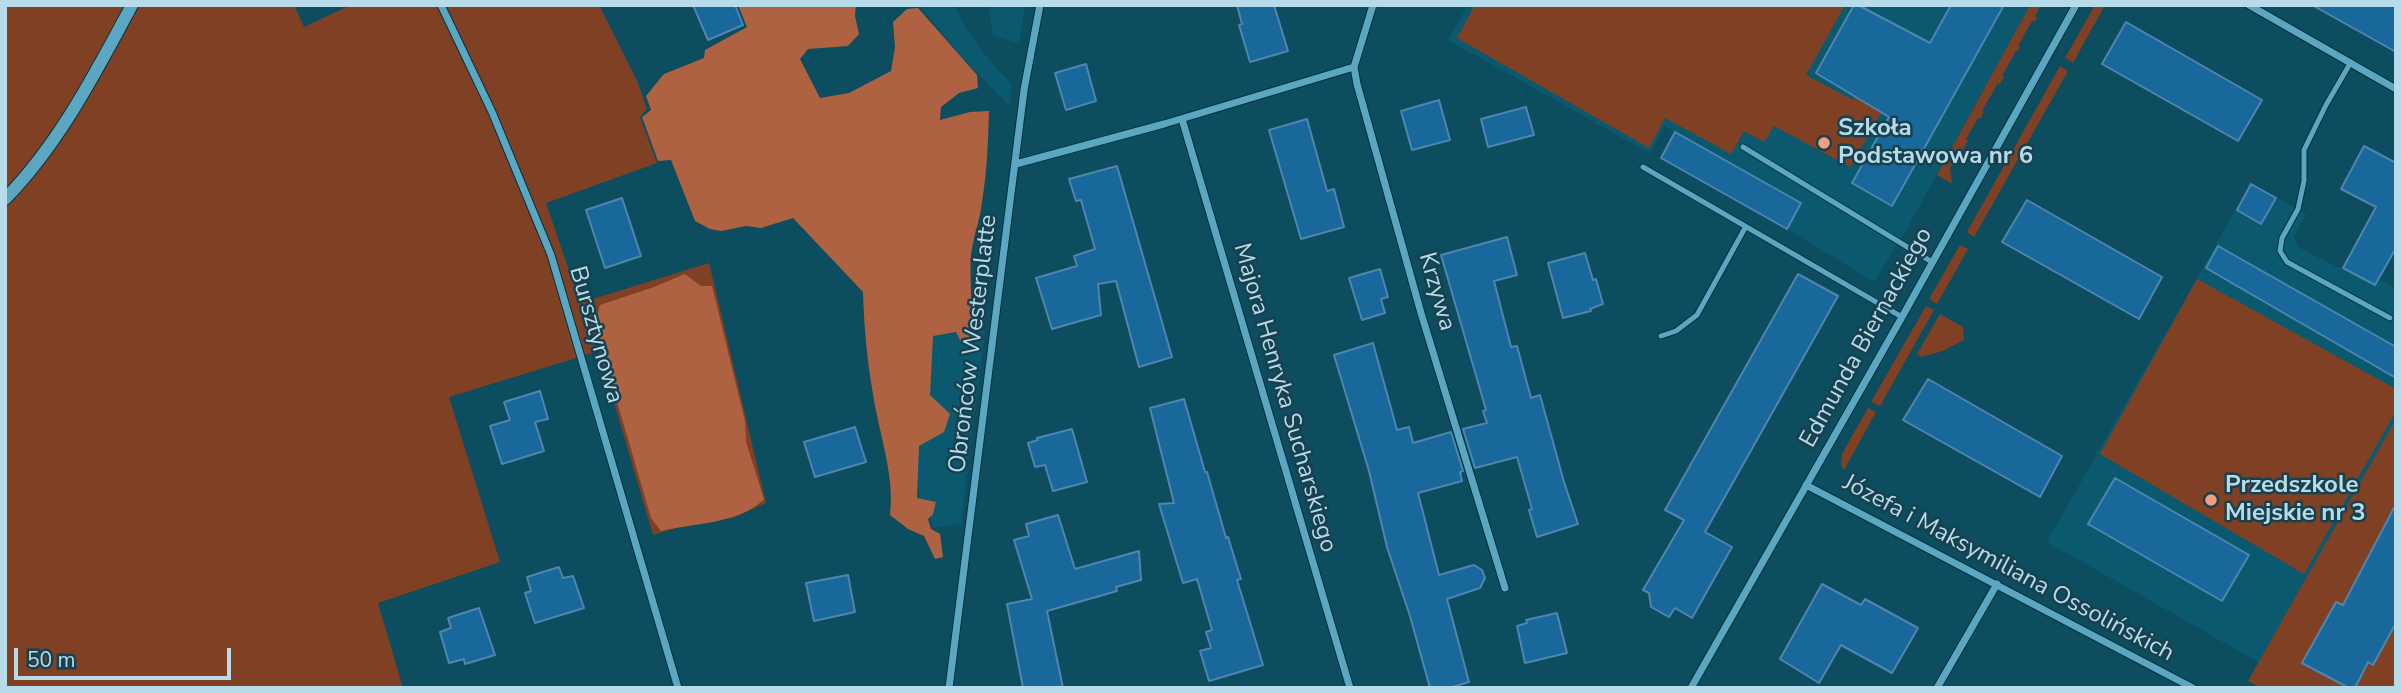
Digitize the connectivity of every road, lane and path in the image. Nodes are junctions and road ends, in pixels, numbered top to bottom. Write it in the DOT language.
graph roads {
  1 [pos="132,5"];
  2 [pos="441,5"];
  3 [pos="1040,5"];
  4 [pos="1373,5"];
  5 [pos="2076,5"];
  6 [pos="2249,5"];
  7 [pos="2351,62"];
  8 [pos="1354,67"];
  9 [pos="2396,89"];
  10 [pos="1182,119"];
  11 [pos="1743,147"];
  12 [pos="1016,164"];
  13 [pos="1643,167"];
  14 [pos="5,199"];
  15 [pos="1745,228"];
  16 [pos="1933,262"];
  17 [pos="1902,317"];
  18 [pos="2390,318"];
  19 [pos="1661,336"];
  20 [pos="1806,485"];
  21 [pos="1997,584"];
  22 [pos="1505,588"];
  23 [pos="678,688"];
  24 [pos="949,688"];
  25 [pos="1350,688"];
  26 [pos="1691,688"];
  27 [pos="1937,688"];
  28 [pos="2193,688"];
  1 -- 14 [label="street"];
  2 -- 23 [label="street, Bursztynowa"];
  3 -- 12 [label="street, Obrońców Westerplatte"];
  4 -- 8 [label="street"];
  5 -- 16 [label="street, Edmunda Biernackiego"];
  6 -- 7 [label="street"];
  7 -- 9 [label="street"];
  7 -- 18 [label="lane"];
  8 -- 10 [label="street"];
  8 -- 22 [label="street, Krzywa"];
  10 -- 12 [label="street"];
  10 -- 25 [label="street, Majora Henryka Sucharskiego"];
  11 -- 16 [label="lane"];
  12 -- 24 [label="street, Obrońców Westerplatte"];
  13 -- 15 [label="lane"];
  15 -- 17 [label="lane"];
  15 -- 19 [label="lane"];
  16 -- 17 [label="street, Edmunda Biernackiego"];
  17 -- 20 [label="street, Edmunda Biernackiego"];
  20 -- 21 [label="street, Józefa i Maksymiliana Ossolińskich"];
  20 -- 26 [label="street, Edmunda Biernackiego"];
  21 -- 27 [label="street"];
  21 -- 28 [label="street, Józefa i Maksymiliana Ossolińskich"];
}
